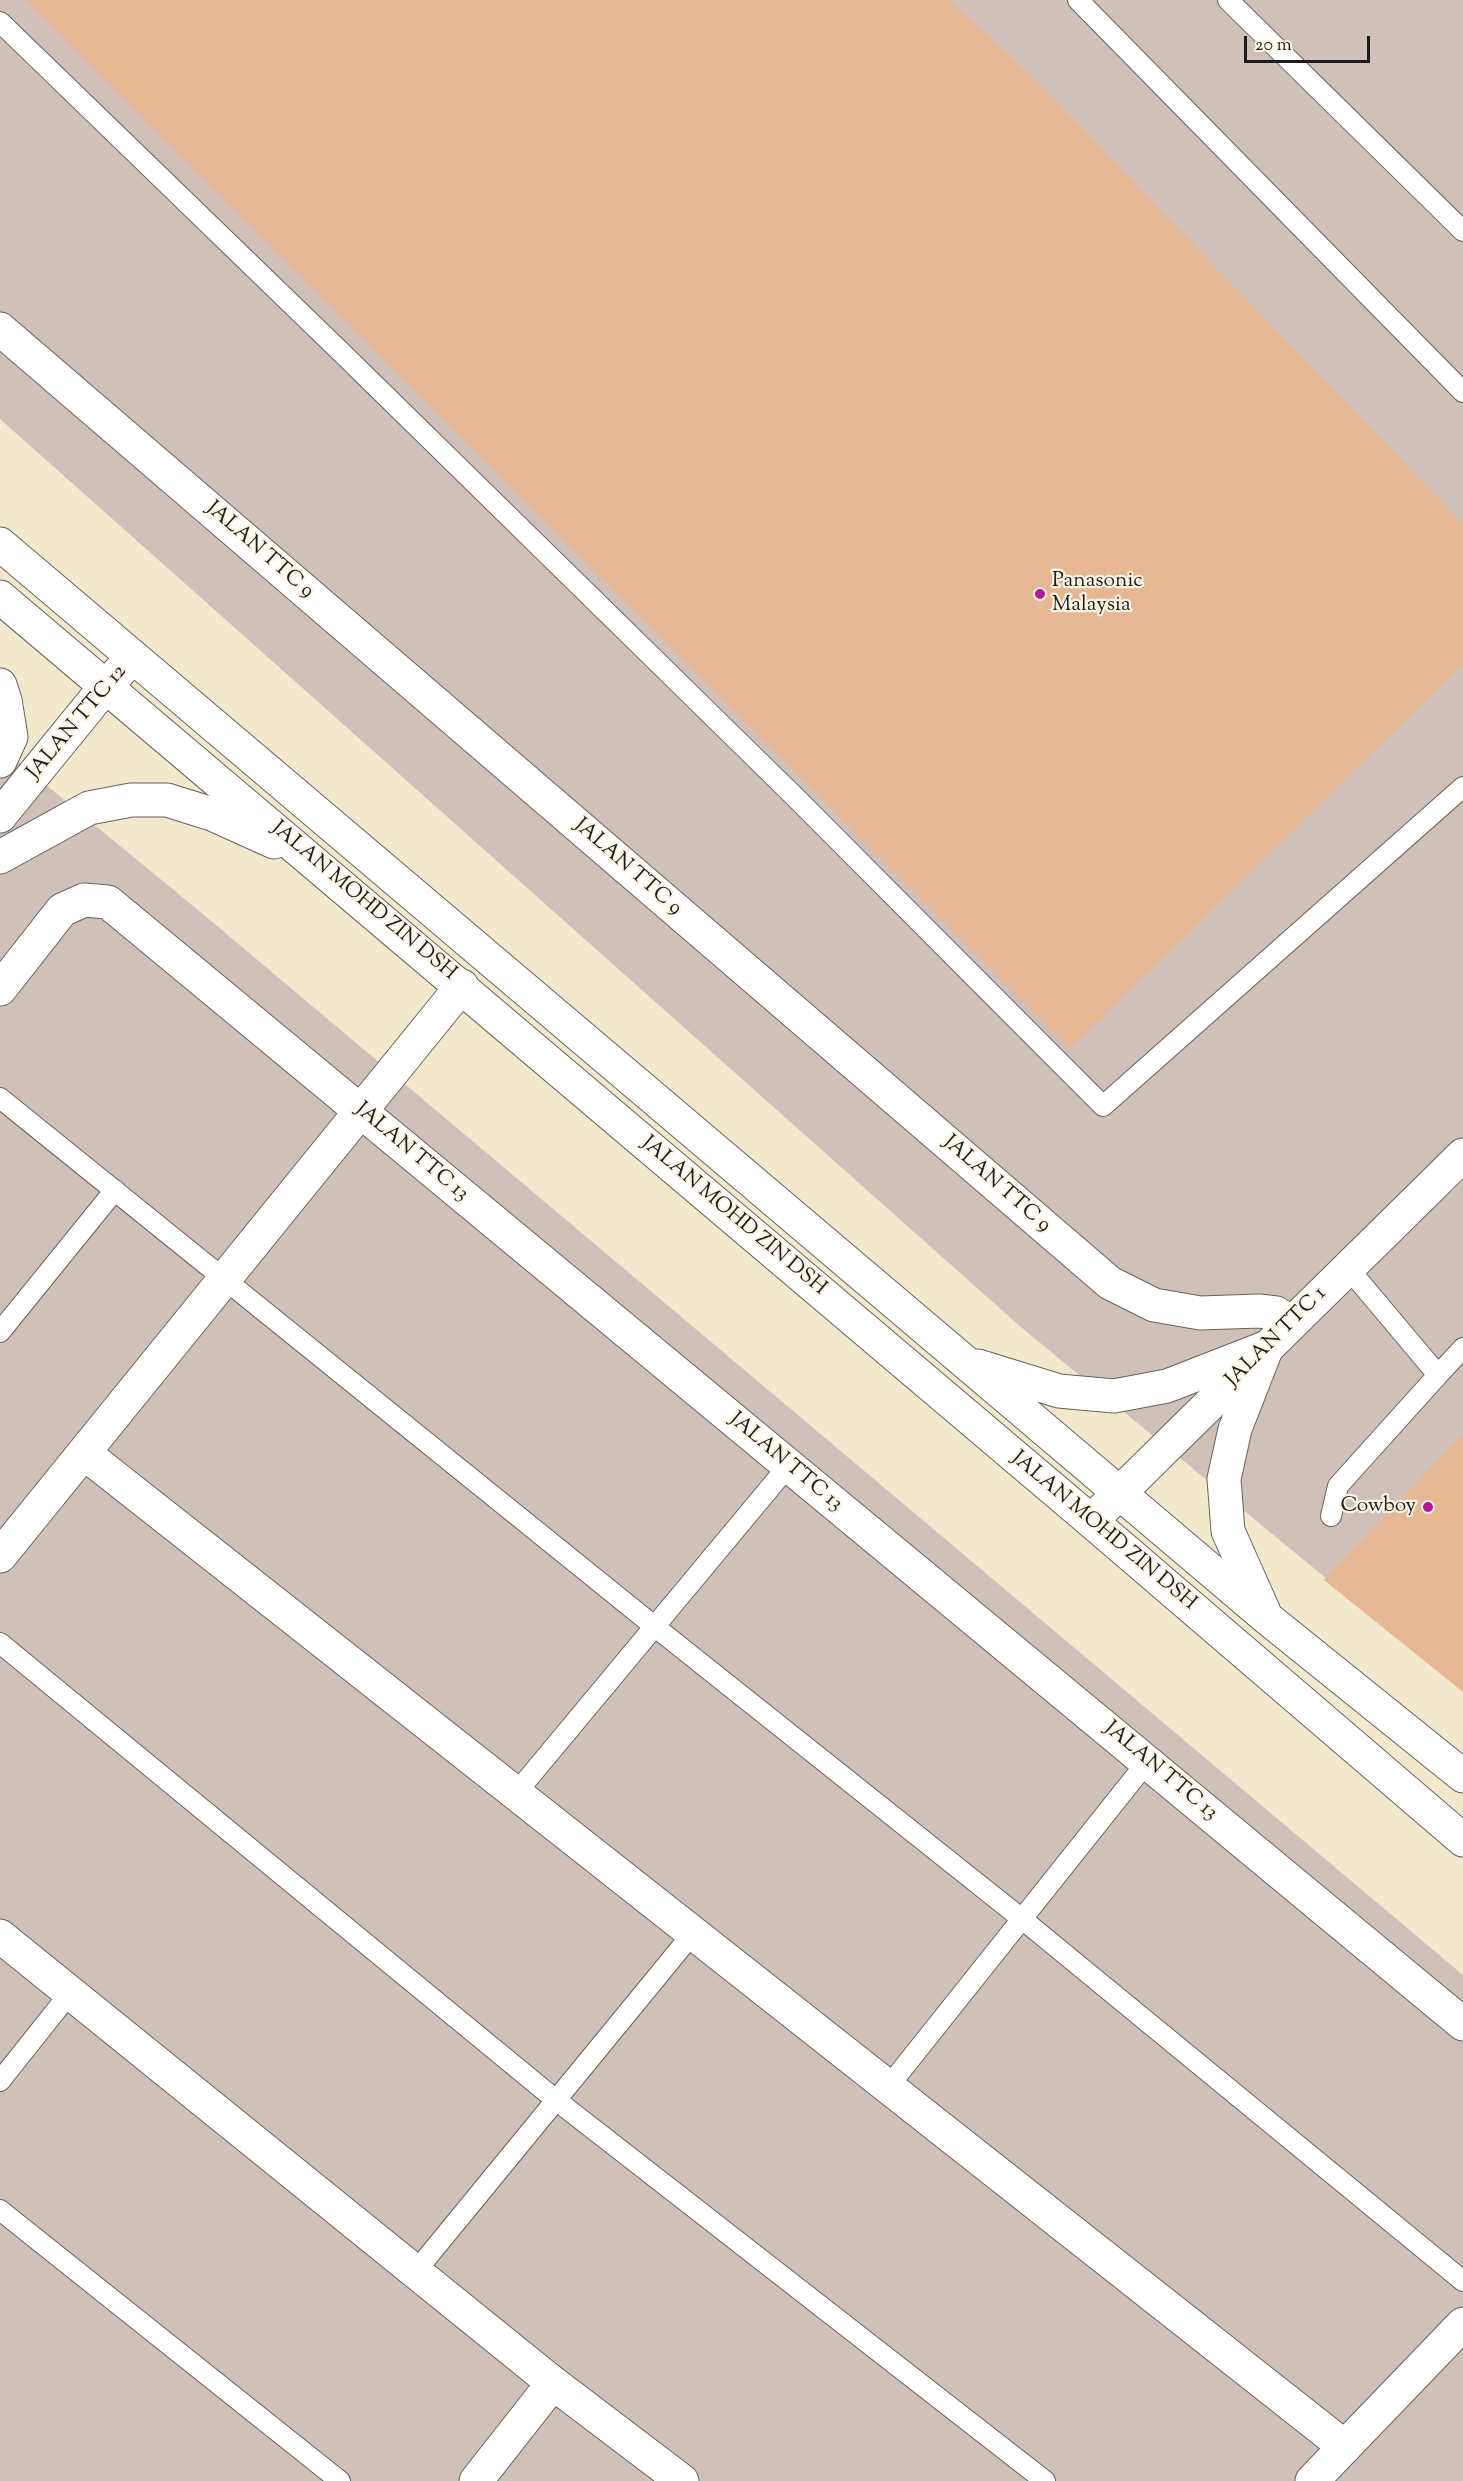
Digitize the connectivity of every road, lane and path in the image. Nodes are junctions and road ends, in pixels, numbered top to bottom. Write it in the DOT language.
graph roads {
  1 [pos="1078,0"];
  2 [pos="1228,0"];
  3 [pos="0,22"];
  4 [pos="1463,231"];
  5 [pos="0,329"];
  6 [pos="1463,392"];
  7 [pos="0,544"];
  8 [pos="0,597"];
  9 [pos="133,657"];
  10 [pos="0,686"];
  11 [pos="106,686"];
  12 [pos="0,760"];
  13 [pos="1463,787"];
  14 [pos="0,816"];
  15 [pos="0,857"];
  16 [pos="312,859"];
  17 [pos="462,986"];
  18 [pos="0,989"];
  19 [pos="0,1098"];
  20 [pos="361,1111"];
  21 [pos="1463,1155"];
  22 [pos="115,1190"];
  23 [pos="1348,1268"];
  24 [pos="225,1279"];
  25 [pos="1292,1323"];
  26 [pos="0,1332"];
  27 [pos="1267,1347"];
  28 [pos="1463,1348"];
  29 [pos="965,1362"];
  30 [pos="1438,1375"];
  31 [pos="84,1453"];
  32 [pos="789,1466"];
  33 [pos="1119,1493"];
  34 [pos="1331,1516"];
  35 [pos="1091,1521"];
  36 [pos="0,1556"];
  37 [pos="1267,1618"];
  38 [pos="654,1626"];
  39 [pos="0,1643"];
  40 [pos="1147,1762"];
  41 [pos="1463,1776"];
  42 [pos="516,1793"];
  43 [pos="1463,1840"];
  44 [pos="1022,1919"];
  45 [pos="693,1933"];
  46 [pos="0,1936"];
  47 [pos="70,1993"];
  48 [pos="1463,2024"];
  49 [pos="0,2081"];
  50 [pos="888,2087"];
  51 [pos="556,2100"];
  52 [pos="0,2210"];
  53 [pos="416,2271"];
  54 [pos="1463,2281"];
  55 [pos="1463,2324"];
  56 [pos="553,2382"];
  57 [pos="1345,2446"];
  58 [pos="340,2481"];
  59 [pos="476,2481"];
  60 [pos="682,2481"];
  61 [pos="1045,2481"];
  62 [pos="1312,2481"];
  1 -- 6 [label="lane"];
  2 -- 4 [label="lane"];
  3 -- 13 [label="lane"];
  5 -- 25 [label="street, JALAN TTC 9"];
  7 -- 9 [label="street, JALAN MOHD ZIN DSH"];
  8 -- 11 [label="street, JALAN MOHD ZIN DSH"];
  9 -- 11 [label="street, JALAN TTC 12"];
  9 -- 29 [label="street, JALAN MOHD ZIN DSH"];
  10 -- 12 [label="street"];
  11 -- 14 [label="street, JALAN TTC 12"];
  11 -- 16 [label="street, JALAN MOHD ZIN DSH"];
  15 -- 16 [label="street"];
  16 -- 17 [label="street, JALAN MOHD ZIN DSH"];
  17 -- 20 [label="street"];
  17 -- 35 [label="street, JALAN MOHD ZIN DSH"];
  18 -- 20 [label="street, JALAN TTC 13"];
  19 -- 22 [label="lane"];
  20 -- 24 [label="street"];
  20 -- 32 [label="street, JALAN TTC 13"];
  21 -- 23 [label="street, JALAN TTC 1"];
  22 -- 24 [label="lane"];
  22 -- 26 [label="lane"];
  23 -- 25 [label="street, JALAN TTC 1"];
  23 -- 30 [label="lane"];
  24 -- 31 [label="street"];
  24 -- 38 [label="lane"];
  25 -- 27 [label="street, JALAN TTC 1"];
  27 -- 29 [label="street"];
  27 -- 33 [label="street, JALAN TTC 1"];
  27 -- 37 [label="street"];
  28 -- 30 [label="lane"];
  29 -- 33 [label="street, JALAN MOHD ZIN DSH"];
  30 -- 34 [label="lane"];
  31 -- 36 [label="street"];
  31 -- 42 [label="street"];
  32 -- 38 [label="lane"];
  32 -- 40 [label="street, JALAN TTC 13"];
  33 -- 35 [label="street, JALAN TTC 1"];
  33 -- 37 [label="street, JALAN MOHD ZIN DSH"];
  35 -- 43 [label="street, JALAN MOHD ZIN DSH"];
  37 -- 41 [label="street, JALAN MOHD ZIN DSH"];
  38 -- 42 [label="lane"];
  38 -- 44 [label="lane"];
  39 -- 51 [label="lane"];
  40 -- 44 [label="lane"];
  40 -- 48 [label="street, JALAN TTC 13"];
  42 -- 45 [label="street"];
  44 -- 50 [label="lane"];
  44 -- 54 [label="lane"];
  45 -- 50 [label="street"];
  45 -- 51 [label="lane"];
  46 -- 47 [label="street"];
  47 -- 49 [label="lane"];
  47 -- 53 [label="street"];
  50 -- 57 [label="street"];
  51 -- 53 [label="lane"];
  51 -- 61 [label="lane"];
  52 -- 58 [label="lane"];
  53 -- 56 [label="street"];
  55 -- 57 [label="street"];
  56 -- 59 [label="street"];
  56 -- 60 [label="street"];
  57 -- 62 [label="street"];
}
